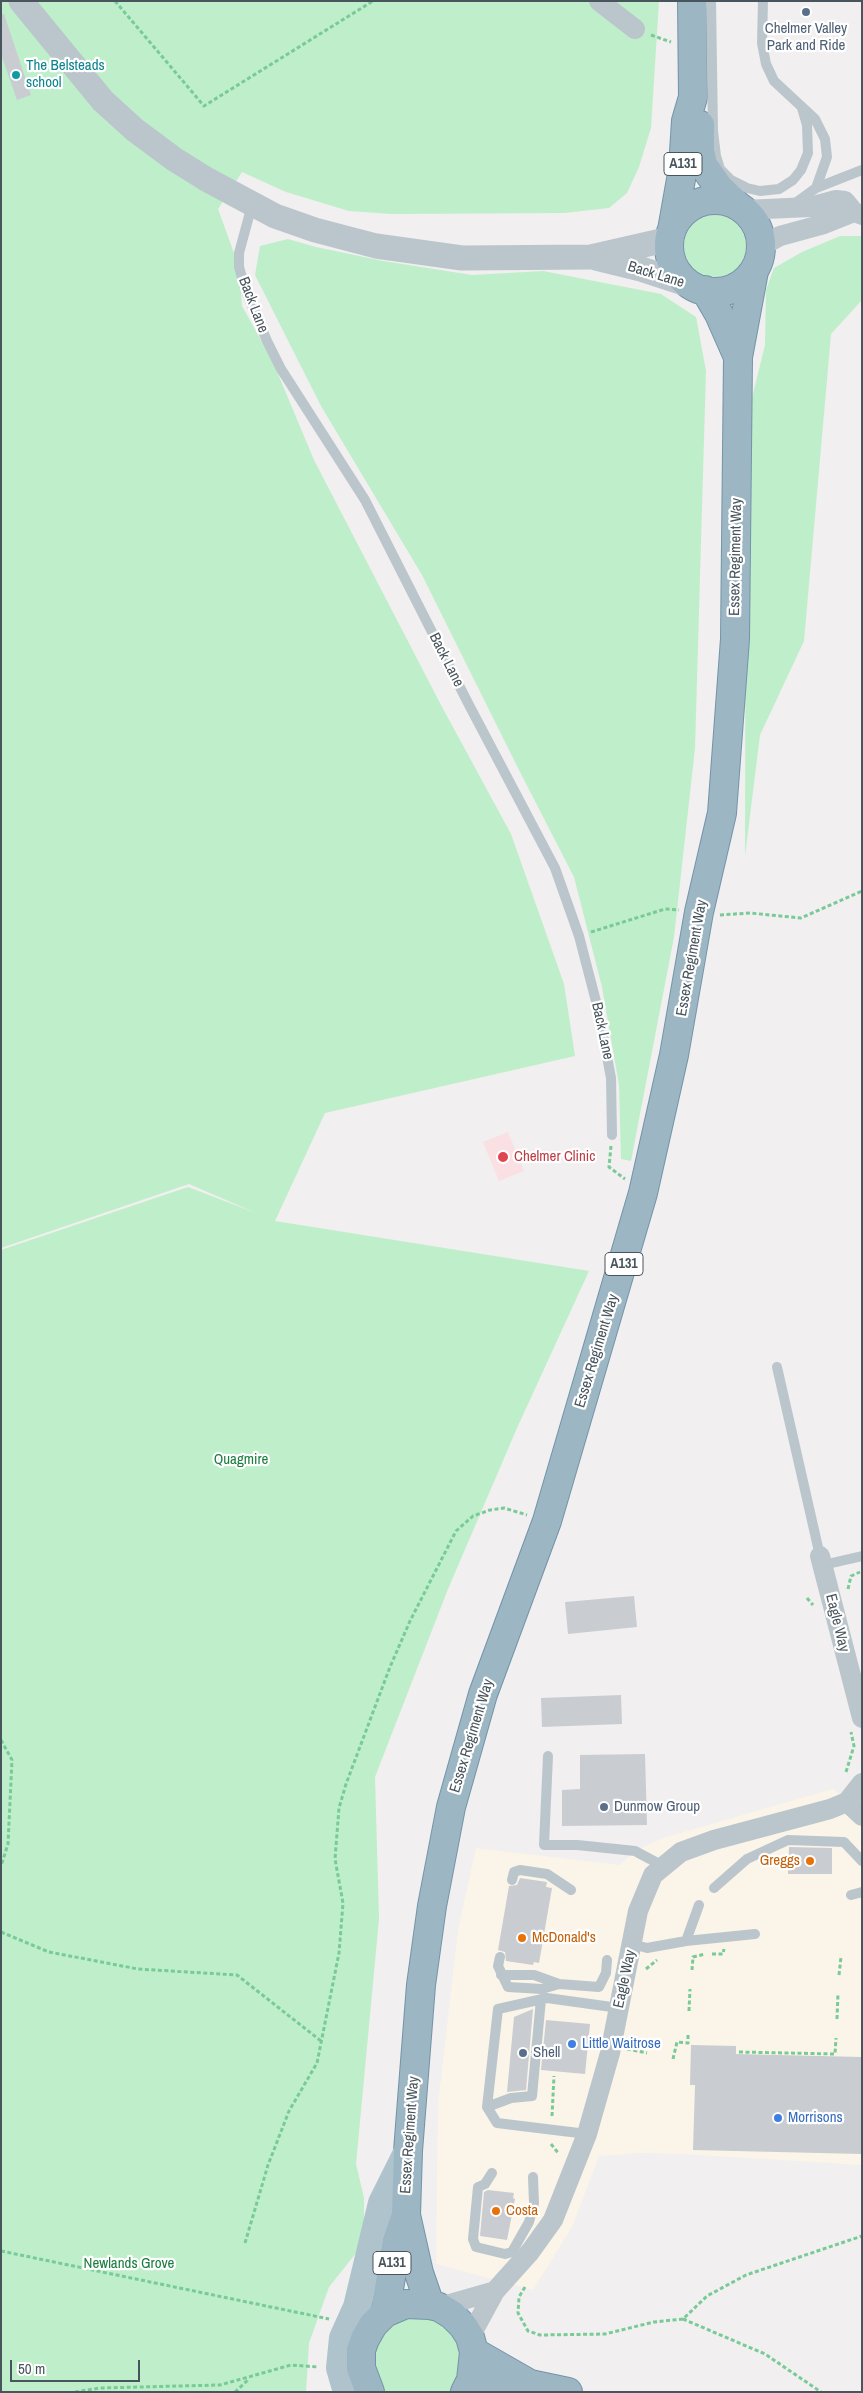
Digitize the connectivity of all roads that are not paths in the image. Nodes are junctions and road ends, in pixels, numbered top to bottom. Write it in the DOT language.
graph roads {
  1 [pos="21,1"];
  2 [pos="599,1"];
  3 [pos="692,1"];
  4 [pos="711,1"];
  5 [pos="763,1"];
  6 [pos="635,29"];
  7 [pos="693,98"];
  8 [pos="802,108"];
  9 [pos="862,170"];
  10 [pos="816,188"];
  11 [pos="252,205"];
  12 [pos="740,208"];
  13 [pos="787,209"];
  14 [pos="859,211"];
  15 [pos="671,235"];
  16 [pos="591,257"];
  17 [pos="758,259"];
  18 [pos="699,288"];
  19 [pos="738,357"];
  20 [pos="612,1135"];
  21 [pos="777,1367"];
  22 [pos="862,1556"];
  23 [pos="821,1561"];
  24 [pos="856,1724"];
  25 [pos="548,1756"];
  26 [pos="853,1779"];
  27 [pos="847,1802"];
  28 [pos="862,1816"];
  29 [pos="862,1861"];
  30 [pos="663,1866"];
  31 [pos="512,1880"];
  32 [pos="714,1888"];
  33 [pos="571,1890"];
  34 [pos="699,1905"];
  35 [pos="755,1934"];
  36 [pos="686,1941"];
  37 [pos="632,1944"];
  38 [pos="500,1957"];
  39 [pos="607,1960"];
  40 [pos="541,1999"];
  41 [pos="619,2008"];
  42 [pos="487,2107"];
  43 [pos="587,2134"];
  44 [pos="408,2151"];
  45 [pos="492,2173"];
  46 [pos="534,2177"];
  47 [pos="406,2215"];
  48 [pos="496,2291"];
  49 [pos="435,2306"];
  50 [pos="385,2313"];
  51 [pos="472,2345"];
  52 [pos="344,2380"];
  53 [pos="530,2384"];
  54 [pos="466,2390"];
  55 [pos="370,2392"];
  56 [pos="568,2392"];
  1 -- 11 [label="street, Back Lane"];
  2 -- 6 [label="street"];
  3 -- 7 [label="highway, A131"];
  4 -- 8 [label="lane"];
  5 -- 8 [label="lane"];
  7 -- 12 [label="highway, A131"];
  7 -- 15 [label="highway, A131"];
  8 -- 10 [label="lane"];
  9 -- 10 [label="lane"];
  10 -- 13 [label="lane"];
  11 -- 16 [label="street, Back Lane"];
  11 -- 20 [label="lane, Back Lane"];
  12 -- 13 [label="street"];
  12 -- 15 [label="highway"];
  12 -- 17 [label="highway"];
  13 -- 14 [label="street"];
  14 -- 17 [label="street"];
  15 -- 16 [label="street, Back Lane"];
  15 -- 18 [label="highway"];
  16 -- 18 [label="street, Back Lane"];
  17 -- 18 [label="highway"];
  17 -- 19 [label="highway, Essex Regiment Way / A131"];
  18 -- 19 [label="highway, Essex Regiment Way / A131"];
  19 -- 44 [label="highway, Essex Regiment Way / A131"];
  21 -- 23 [label="lane"];
  22 -- 23 [label="lane"];
  23 -- 24 [label="street, Eagle Way"];
  25 -- 30 [label="lane"];
  26 -- 27 [label="street"];
  27 -- 28 [label="street"];
  27 -- 30 [label="street, Eagle Way"];
  29 -- 32 [label="lane"];
  30 -- 37 [label="street, Eagle Way"];
  31 -- 33 [label="lane"];
  34 -- 36 [label="lane"];
  35 -- 36 [label="lane"];
  36 -- 37 [label="lane"];
  37 -- 41 [label="street, Eagle Way"];
  38 -- 39 [label="lane"];
  40 -- 41 [label="lane"];
  40 -- 42 [label="lane"];
  40 -- 42 [label="lane"];
  41 -- 43 [label="street, Eagle Way"];
  42 -- 43 [label="lane"];
  43 -- 48 [label="street, Eagle Way"];
  44 -- 47 [label="highway, Essex Regiment Way / A131"];
  44 -- 52 [label="main road"];
  45 -- 46 [label="lane"];
  47 -- 49 [label="highway, Essex Regiment Way / A131"];
  47 -- 50 [label="highway, Essex Regiment Way / A131"];
  48 -- 49 [label="street"];
  48 -- 51 [label="street, Eagle Way"];
  49 -- 50 [label="highway"];
  49 -- 51 [label="highway"];
  50 -- 55 [label="highway"];
  51 -- 53 [label="highway"];
  51 -- 54 [label="highway"];
  53 -- 54 [label="highway"];
  53 -- 56 [label="highway"];
}
